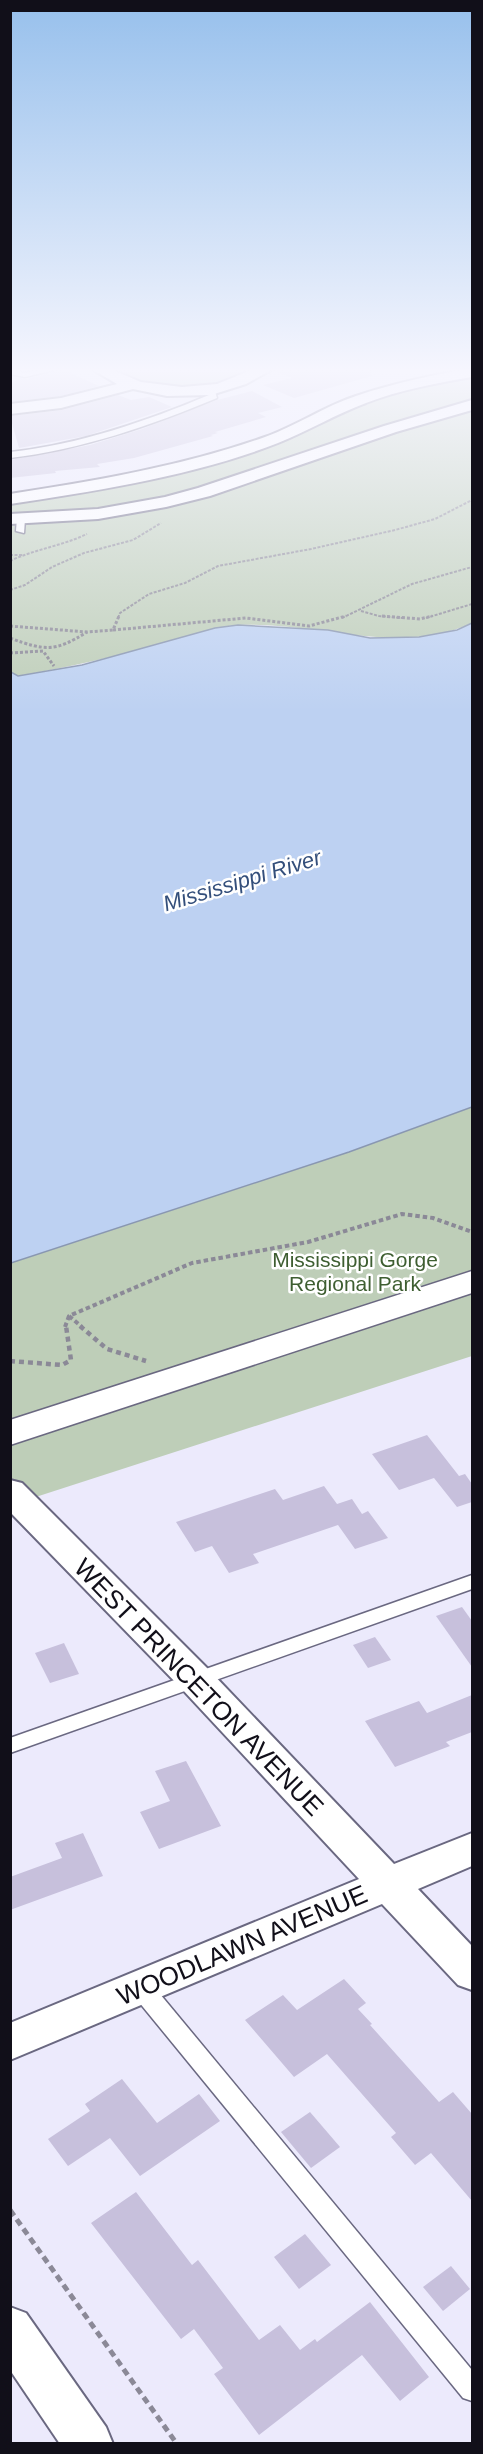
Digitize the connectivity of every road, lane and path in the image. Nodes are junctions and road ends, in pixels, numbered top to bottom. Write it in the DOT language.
graph roads {
  1 [pos="106,483"];
  2 [pos="232,483"];
  3 [pos="10,500"];
  4 [pos="472,500"];
  5 [pos="17,523"];
  6 [pos="161,523"];
  7 [pos="10,555"];
  8 [pos="23,555"];
  9 [pos="472,567"];
  10 [pos="10,590"];
  11 [pos="472,604"];
  12 [pos="361,611"];
  13 [pos="10,626"];
  14 [pos="113,630"];
  15 [pos="87,632"];
  16 [pos="10,638"];
  17 [pos="43,651"];
  18 [pos="10,653"];
  19 [pos="54,666"];
  20 [pos="472,1232"];
  21 [pos="472,1282"];
  22 [pos="69,1317"];
  23 [pos="10,1361"];
  24 [pos="146,1361"];
  25 [pos="10,1433"];
  26 [pos="10,1491"];
  27 [pos="472,1582"];
  28 [pos="195,1679"];
  29 [pos="10,1746"];
  30 [pos="472,1849"];
  31 [pos="386,1883"];
  32 [pos="472,1973"];
  33 [pos="142,1989"];
  34 [pos="10,2042"];
  35 [pos="10,2210"];
  36 [pos="10,2329"];
  37 [pos="472,2389"];
  38 [pos="89,2444"];
  39 [pos="177,2444"];
  1 -- 3 [label="street"];
  2 -- 5 [label="street"];
  4 -- 14 [label="path"];
  6 -- 10 [label="path"];
  7 -- 8 [label="path"];
  9 -- 12 [label="path"];
  11 -- 12 [label="path"];
  12 -- 14 [label="path"];
  13 -- 15 [label="path"];
  14 -- 15 [label="path"];
  15 -- 17 [label="path"];
  16 -- 17 [label="path"];
  17 -- 18 [label="path"];
  17 -- 19 [label="path"];
  20 -- 22 [label="path"];
  21 -- 25 [label="street"];
  22 -- 23 [label="path"];
  22 -- 24 [label="path"];
  26 -- 28 [label="street, WEST PRINCETON AVENUE"];
  27 -- 28 [label="lane"];
  28 -- 29 [label="lane"];
  28 -- 31 [label="street, WEST PRINCETON AVENUE"];
  30 -- 31 [label="street, WOODLAWN AVENUE"];
  31 -- 32 [label="street, WEST PRINCETON AVENUE"];
  31 -- 33 [label="street, WOODLAWN AVENUE"];
  33 -- 34 [label="street, WOODLAWN AVENUE"];
  33 -- 37 [label="lane"];
  35 -- 39 [label="path"];
  36 -- 38 [label="street"];
}
